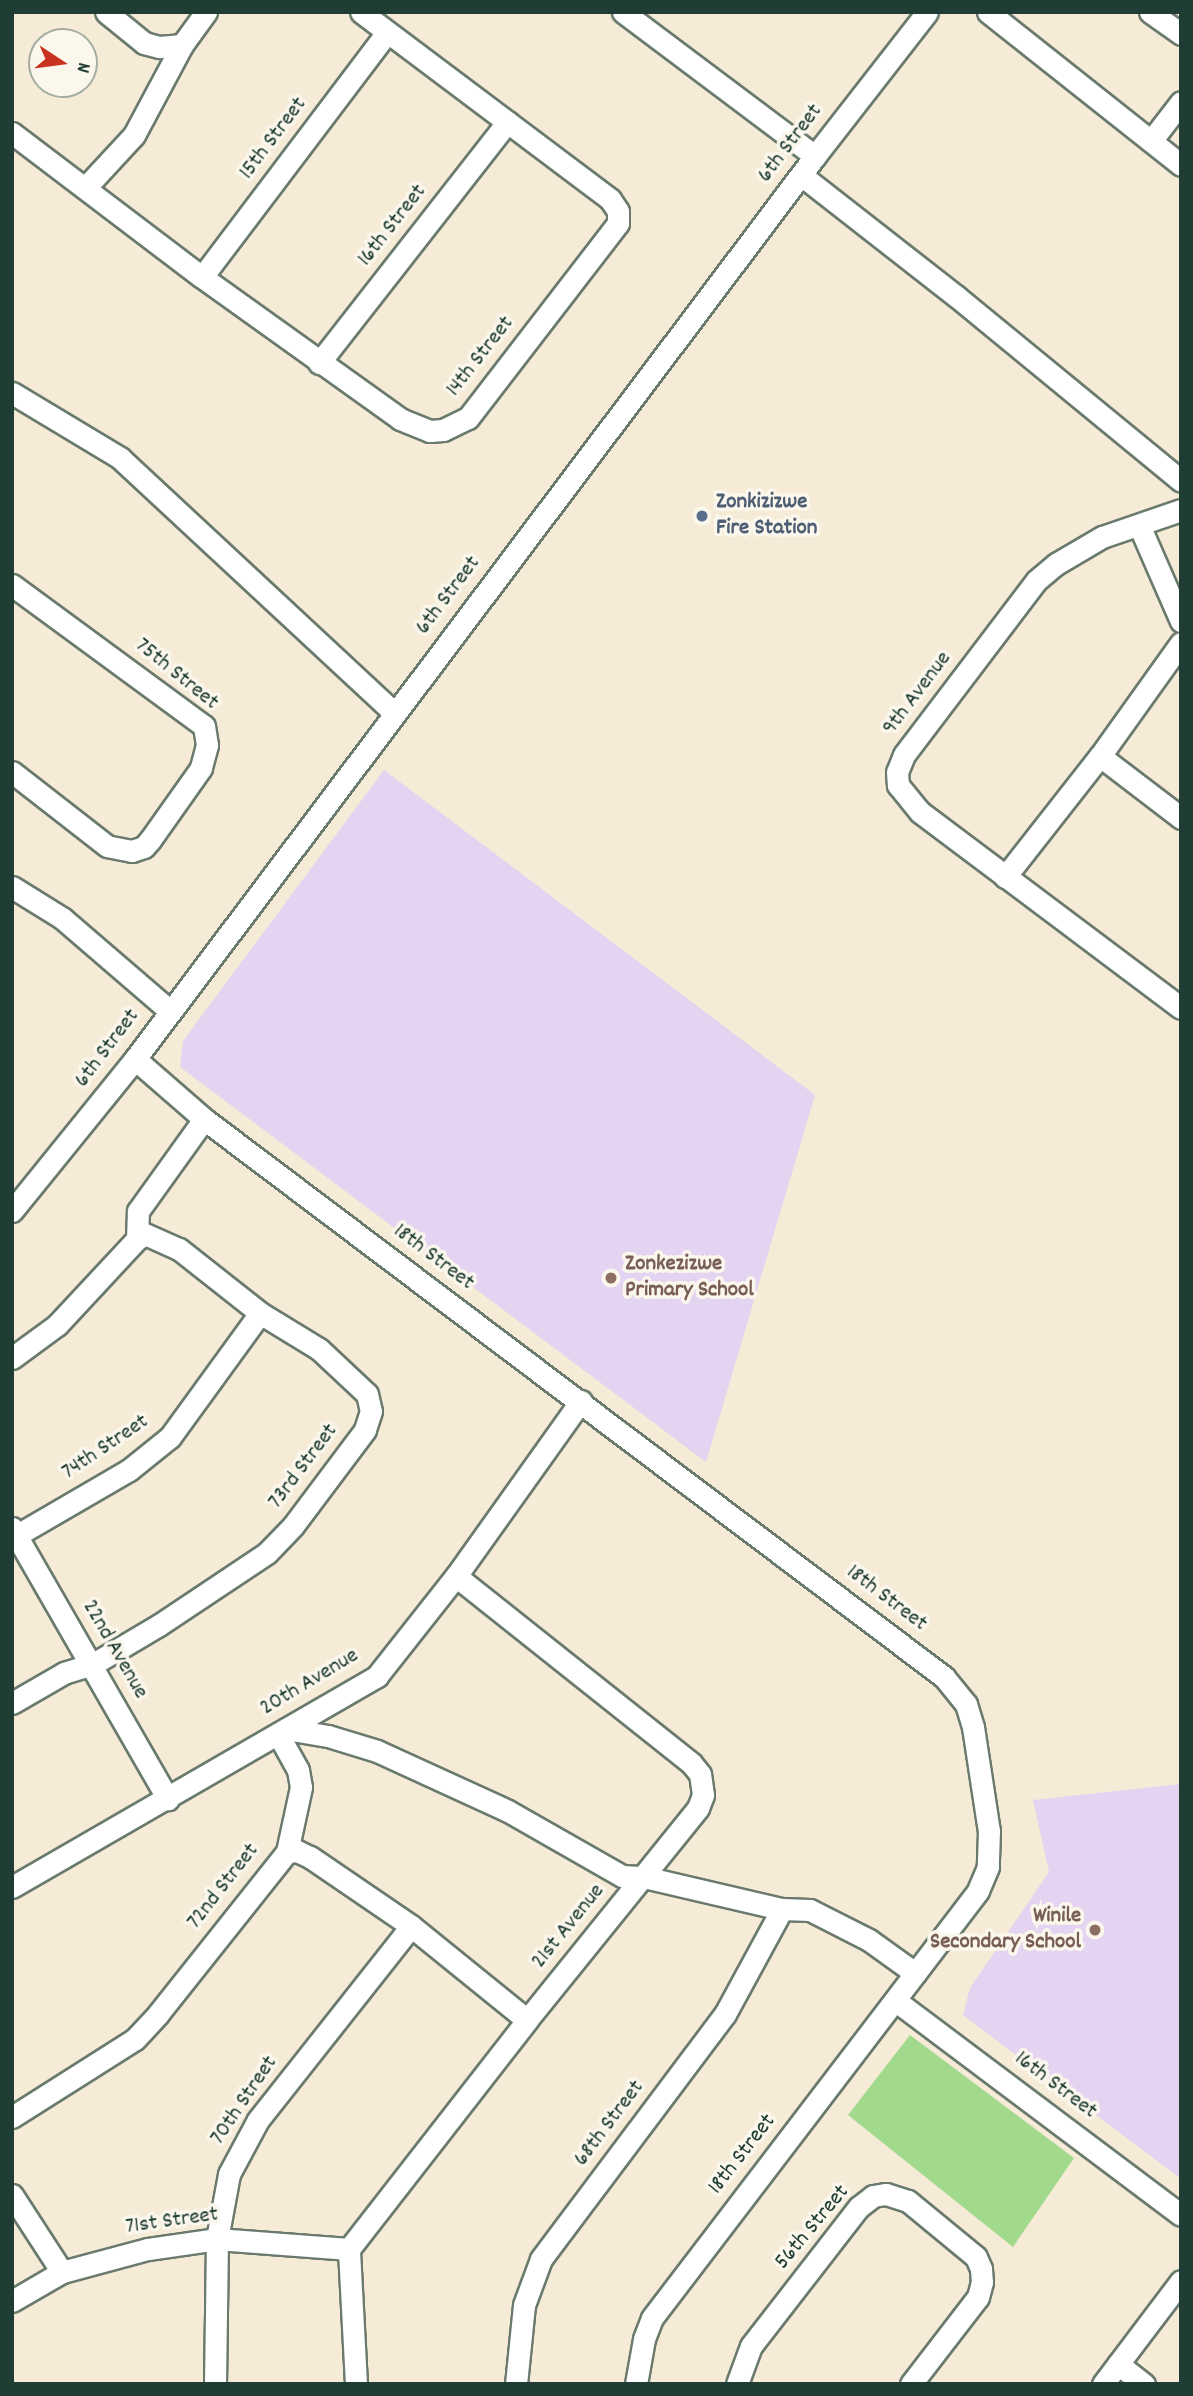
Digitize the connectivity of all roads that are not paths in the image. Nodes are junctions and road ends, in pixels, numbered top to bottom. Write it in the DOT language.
graph roads {
  1 [pos="106,12"];
  2 [pos="206,12"];
  3 [pos="362,12"];
  4 [pos="623,12"];
  5 [pos="927,12"];
  6 [pos="988,12"];
  7 [pos="1150,12"];
  8 [pos="387,32"];
  9 [pos="1181,34"];
  10 [pos="182,45"];
  11 [pos="1181,102"];
  12 [pos="507,122"];
  13 [pos="12,133"];
  14 [pos="1151,141"];
  15 [pos="815,156"];
  16 [pos="1181,165"];
  17 [pos="801,175"];
  18 [pos="85,188"];
  19 [pos="202,277"];
  20 [pos="319,363"];
  21 [pos="12,393"];
  22 [pos="1181,481"];
  23 [pos="1181,510"];
  24 [pos="1139,525"];
  25 [pos="12,585"];
  26 [pos="1181,621"];
  27 [pos="1181,643"];
  28 [pos="394,713"];
  29 [pos="1100,756"];
  30 [pos="12,772"];
  31 [pos="1181,818"];
  32 [pos="1005,877"];
  33 [pos="12,887"];
  34 [pos="1181,1008"];
  35 [pos="169,1010"];
  36 [pos="135,1059"];
  37 [pos="204,1119"];
  38 [pos="12,1211"];
  39 [pos="137,1239"];
  40 [pos="260,1313"];
  41 [pos="12,1358"];
  42 [pos="581,1401"];
  43 [pos="14,1534"];
  44 [pos="456,1576"];
  45 [pos="93,1664"];
  46 [pos="12,1703"];
  47 [pos="282,1732"];
  48 [pos="168,1799"];
  49 [pos="286,1852"];
  50 [pos="644,1877"];
  51 [pos="12,1887"];
  52 [pos="782,1909"];
  53 [pos="411,1926"];
  54 [pos="915,1973"];
  55 [pos="896,2001"];
  56 [pos="527,2020"];
  57 [pos="12,2117"];
  58 [pos="12,2195"];
  59 [pos="1181,2215"];
  60 [pos="217,2239"];
  61 [pos="349,2249"];
  62 [pos="62,2272"];
  63 [pos="1181,2281"];
  64 [pos="12,2301"];
  65 [pos="1118,2364"];
  66 [pos="215,2384"];
  67 [pos="356,2384"];
  68 [pos="516,2384"];
  69 [pos="636,2384"];
  70 [pos="737,2384"];
  71 [pos="911,2384"];
  72 [pos="1103,2384"];
  73 [pos="1144,2384"];
  1 -- 10 [label="street"];
  2 -- 10 [label="street"];
  3 -- 8 [label="street, 14th Street"];
  4 -- 15 [label="street"];
  5 -- 15 [label="street, 6th Street"];
  6 -- 14 [label="street"];
  7 -- 9 [label="street"];
  8 -- 12 [label="street, 14th Street"];
  8 -- 19 [label="street, 15th Street"];
  10 -- 18 [label="street"];
  11 -- 14 [label="street"];
  12 -- 20 [label="street, 16th Street"];
  12 -- 20 [label="street, 14th Street"];
  13 -- 18 [label="street, 14th Street"];
  14 -- 16 [label="street"];
  15 -- 17 [label="street, 6th Street"];
  17 -- 22 [label="street"];
  17 -- 28 [label="street, 6th Street"];
  18 -- 19 [label="street, 14th Street"];
  19 -- 20 [label="street, 14th Street"];
  21 -- 28 [label="street"];
  23 -- 24 [label="street, 9th Avenue"];
  24 -- 26 [label="street"];
  24 -- 32 [label="street, 9th Avenue"];
  25 -- 30 [label="street, 75th Street"];
  27 -- 29 [label="street"];
  28 -- 35 [label="street, 6th Street"];
  29 -- 31 [label="street"];
  29 -- 32 [label="street"];
  32 -- 34 [label="street, 9th Avenue"];
  33 -- 35 [label="street"];
  35 -- 36 [label="street, 6th Street"];
  36 -- 37 [label="street, 18th Street"];
  36 -- 38 [label="street, 6th Street"];
  37 -- 39 [label="street"];
  37 -- 42 [label="street, 18th Street"];
  39 -- 40 [label="street, 73rd Street"];
  39 -- 41 [label="street"];
  40 -- 43 [label="street, 74th Street"];
  40 -- 45 [label="street, 73rd Street"];
  42 -- 44 [label="street, 20th Avenue"];
  42 -- 54 [label="street, 18th Street"];
  43 -- 45 [label="street, 22nd Avenue"];
  44 -- 47 [label="street, 20th Avenue"];
  44 -- 50 [label="street, 21st Avenue"];
  45 -- 46 [label="street, 73rd Street"];
  45 -- 48 [label="street, 22nd Avenue"];
  47 -- 48 [label="street, 20th Avenue"];
  47 -- 49 [label="street"];
  47 -- 50 [label="street"];
  48 -- 51 [label="street, 20th Avenue"];
  49 -- 53 [label="street, 72nd Street"];
  49 -- 57 [label="street, 72nd Street"];
  50 -- 52 [label="street"];
  50 -- 56 [label="street, 21st Avenue"];
  52 -- 54 [label="street"];
  52 -- 68 [label="street, 68th Street"];
  53 -- 56 [label="street, 72nd Street"];
  53 -- 60 [label="street, 70th Street"];
  54 -- 55 [label="street, 18th Street"];
  55 -- 59 [label="street, 16th Street"];
  55 -- 69 [label="street, 18th Street"];
  56 -- 61 [label="street, 21st Avenue"];
  58 -- 62 [label="street"];
  60 -- 61 [label="street, 71st Street"];
  60 -- 62 [label="street, 71st Street"];
  60 -- 66 [label="street, 70th Street"];
  61 -- 67 [label="street"];
  62 -- 64 [label="street, 71st Street"];
  63 -- 65 [label="street"];
  65 -- 72 [label="street"];
  65 -- 73 [label="street"];
  70 -- 71 [label="street, 56th Street"];
}
